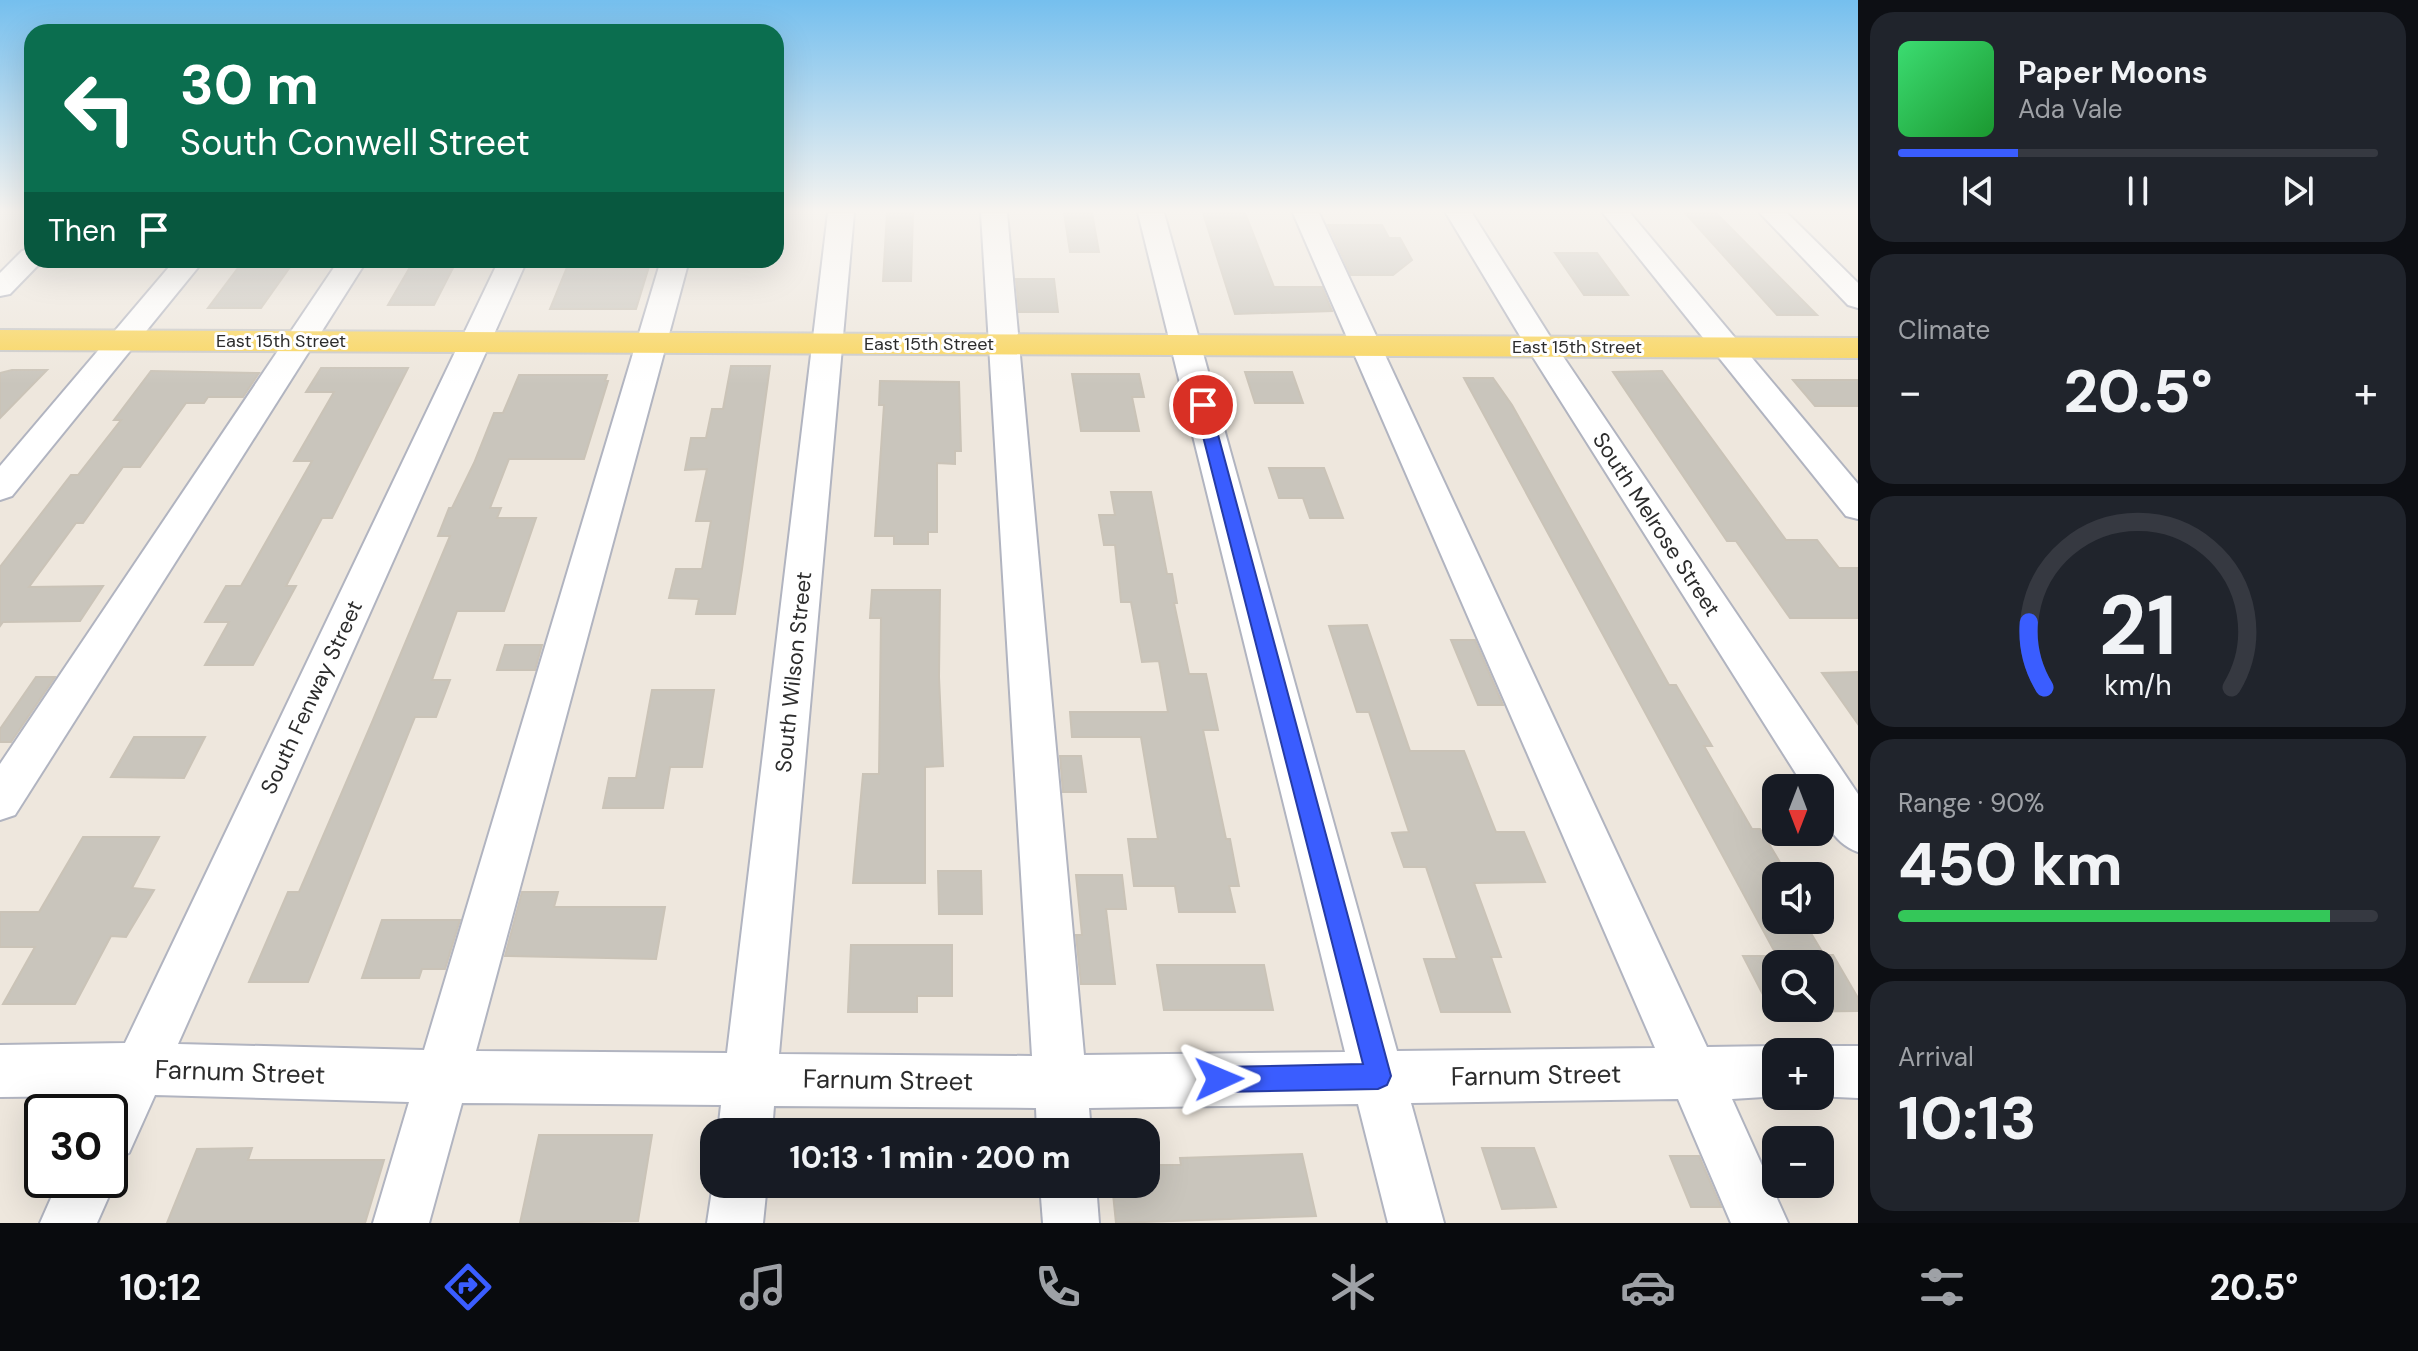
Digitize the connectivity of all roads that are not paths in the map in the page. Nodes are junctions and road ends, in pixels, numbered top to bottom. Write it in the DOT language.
graph roads {
  1 [pos="19,270"];
  2 [pos="182,270"];
  3 [pos="346,270"];
  4 [pos="508,270"];
  5 [pos="672,270"];
  6 [pos="835,270"];
  7 [pos="998,270"];
  8 [pos="1167,270"];
  9 [pos="1330,270"];
  10 [pos="1494,270"];
  11 [pos="1662,270"];
  12 [pos="1829,270"];
  13 [pos="0,288"];
  14 [pos="1858,299"];
  15 [pos="0,340"];
  16 [pos="123,341"];
  17 [pos="300,341"];
  18 [pos="475,342"];
  19 [pos="652,342"];
  20 [pos="828,343"];
  21 [pos="1004,344"];
  22 [pos="1187,344"];
  23 [pos="1363,346"];
  24 [pos="1541,346"];
  25 [pos="1725,347"];
  26 [pos="1858,348"];
  27 [pos="0,488"];
  28 [pos="1858,507"];
  29 [pos="0,801"];
  30 [pos="1858,832"];
  31 [pos="140,1069"];
  32 [pos="0,1071"];
  33 [pos="1762,1072"];
  34 [pos="1834,1072"];
  35 [pos="1858,1072"];
  36 [pos="1693,1073"];
  37 [pos="1378,1076"];
  38 [pos="442,1077"];
  39 [pos="750,1078"];
  40 [pos="128,1095"];
  41 [pos="1062,1107"];
  42 [pos="746,1118"];
  43 [pos="80,1198"];
  44 [pos="738,1198"];
  45 [pos="1069,1198"];
  46 [pos="68,1223"];
  47 [pos="401,1223"];
  48 [pos="735,1223"];
  49 [pos="1071,1223"];
  50 [pos="1416,1223"];
  51 [pos="1760,1223"];
  1 -- 13 [label="street"];
  2 -- 16 [label="street"];
  3 -- 17 [label="street"];
  4 -- 18 [label="street, South Fenway Street"];
  5 -- 19 [label="street"];
  6 -- 20 [label="street, South Wilson Street"];
  7 -- 21 [label="street"];
  8 -- 22 [label="street"];
  9 -- 23 [label="street"];
  10 -- 24 [label="street, South Melrose Street"];
  11 -- 25 [label="street"];
  12 -- 14 [label="street"];
  15 -- 16 [label="main road, East 15th Street"];
  16 -- 17 [label="main road, East 15th Street"];
  16 -- 27 [label="street"];
  17 -- 18 [label="main road, East 15th Street"];
  17 -- 29 [label="street"];
  18 -- 19 [label="main road, East 15th Street"];
  18 -- 31 [label="street, South Fenway Street"];
  19 -- 20 [label="main road, East 15th Street"];
  19 -- 38 [label="street"];
  20 -- 21 [label="main road, East 15th Street"];
  20 -- 39 [label="street, South Wilson Street"];
  21 -- 22 [label="main road, East 15th Street"];
  21 -- 41 [label="street"];
  22 -- 23 [label="main road, East 15th Street"];
  22 -- 37 [label="street"];
  23 -- 24 [label="main road, East 15th Street"];
  23 -- 36 [label="street"];
  24 -- 25 [label="main road, East 15th Street"];
  24 -- 30 [label="street, South Melrose Street"];
  25 -- 26 [label="main road, East 15th Street"];
  25 -- 28 [label="street"];
  31 -- 32 [label="street, Farnum Street"];
  31 -- 38 [label="street, Farnum Street"];
  31 -- 40 [label="street, South Fenway Street"];
  33 -- 36 [label="street, Farnum Street"];
  34 -- 35 [label="street"];
  36 -- 37 [label="street, Farnum Street"];
  36 -- 51 [label="street"];
  37 -- 41 [label="street, Farnum Street"];
  37 -- 50 [label="street"];
  38 -- 39 [label="street, Farnum Street"];
  38 -- 47 [label="street"];
  39 -- 41 [label="street, Farnum Street"];
  39 -- 42 [label="street, South Wilson Street"];
  43 -- 46 [label="street"];
  44 -- 48 [label="street"];
  45 -- 49 [label="street"];
}
